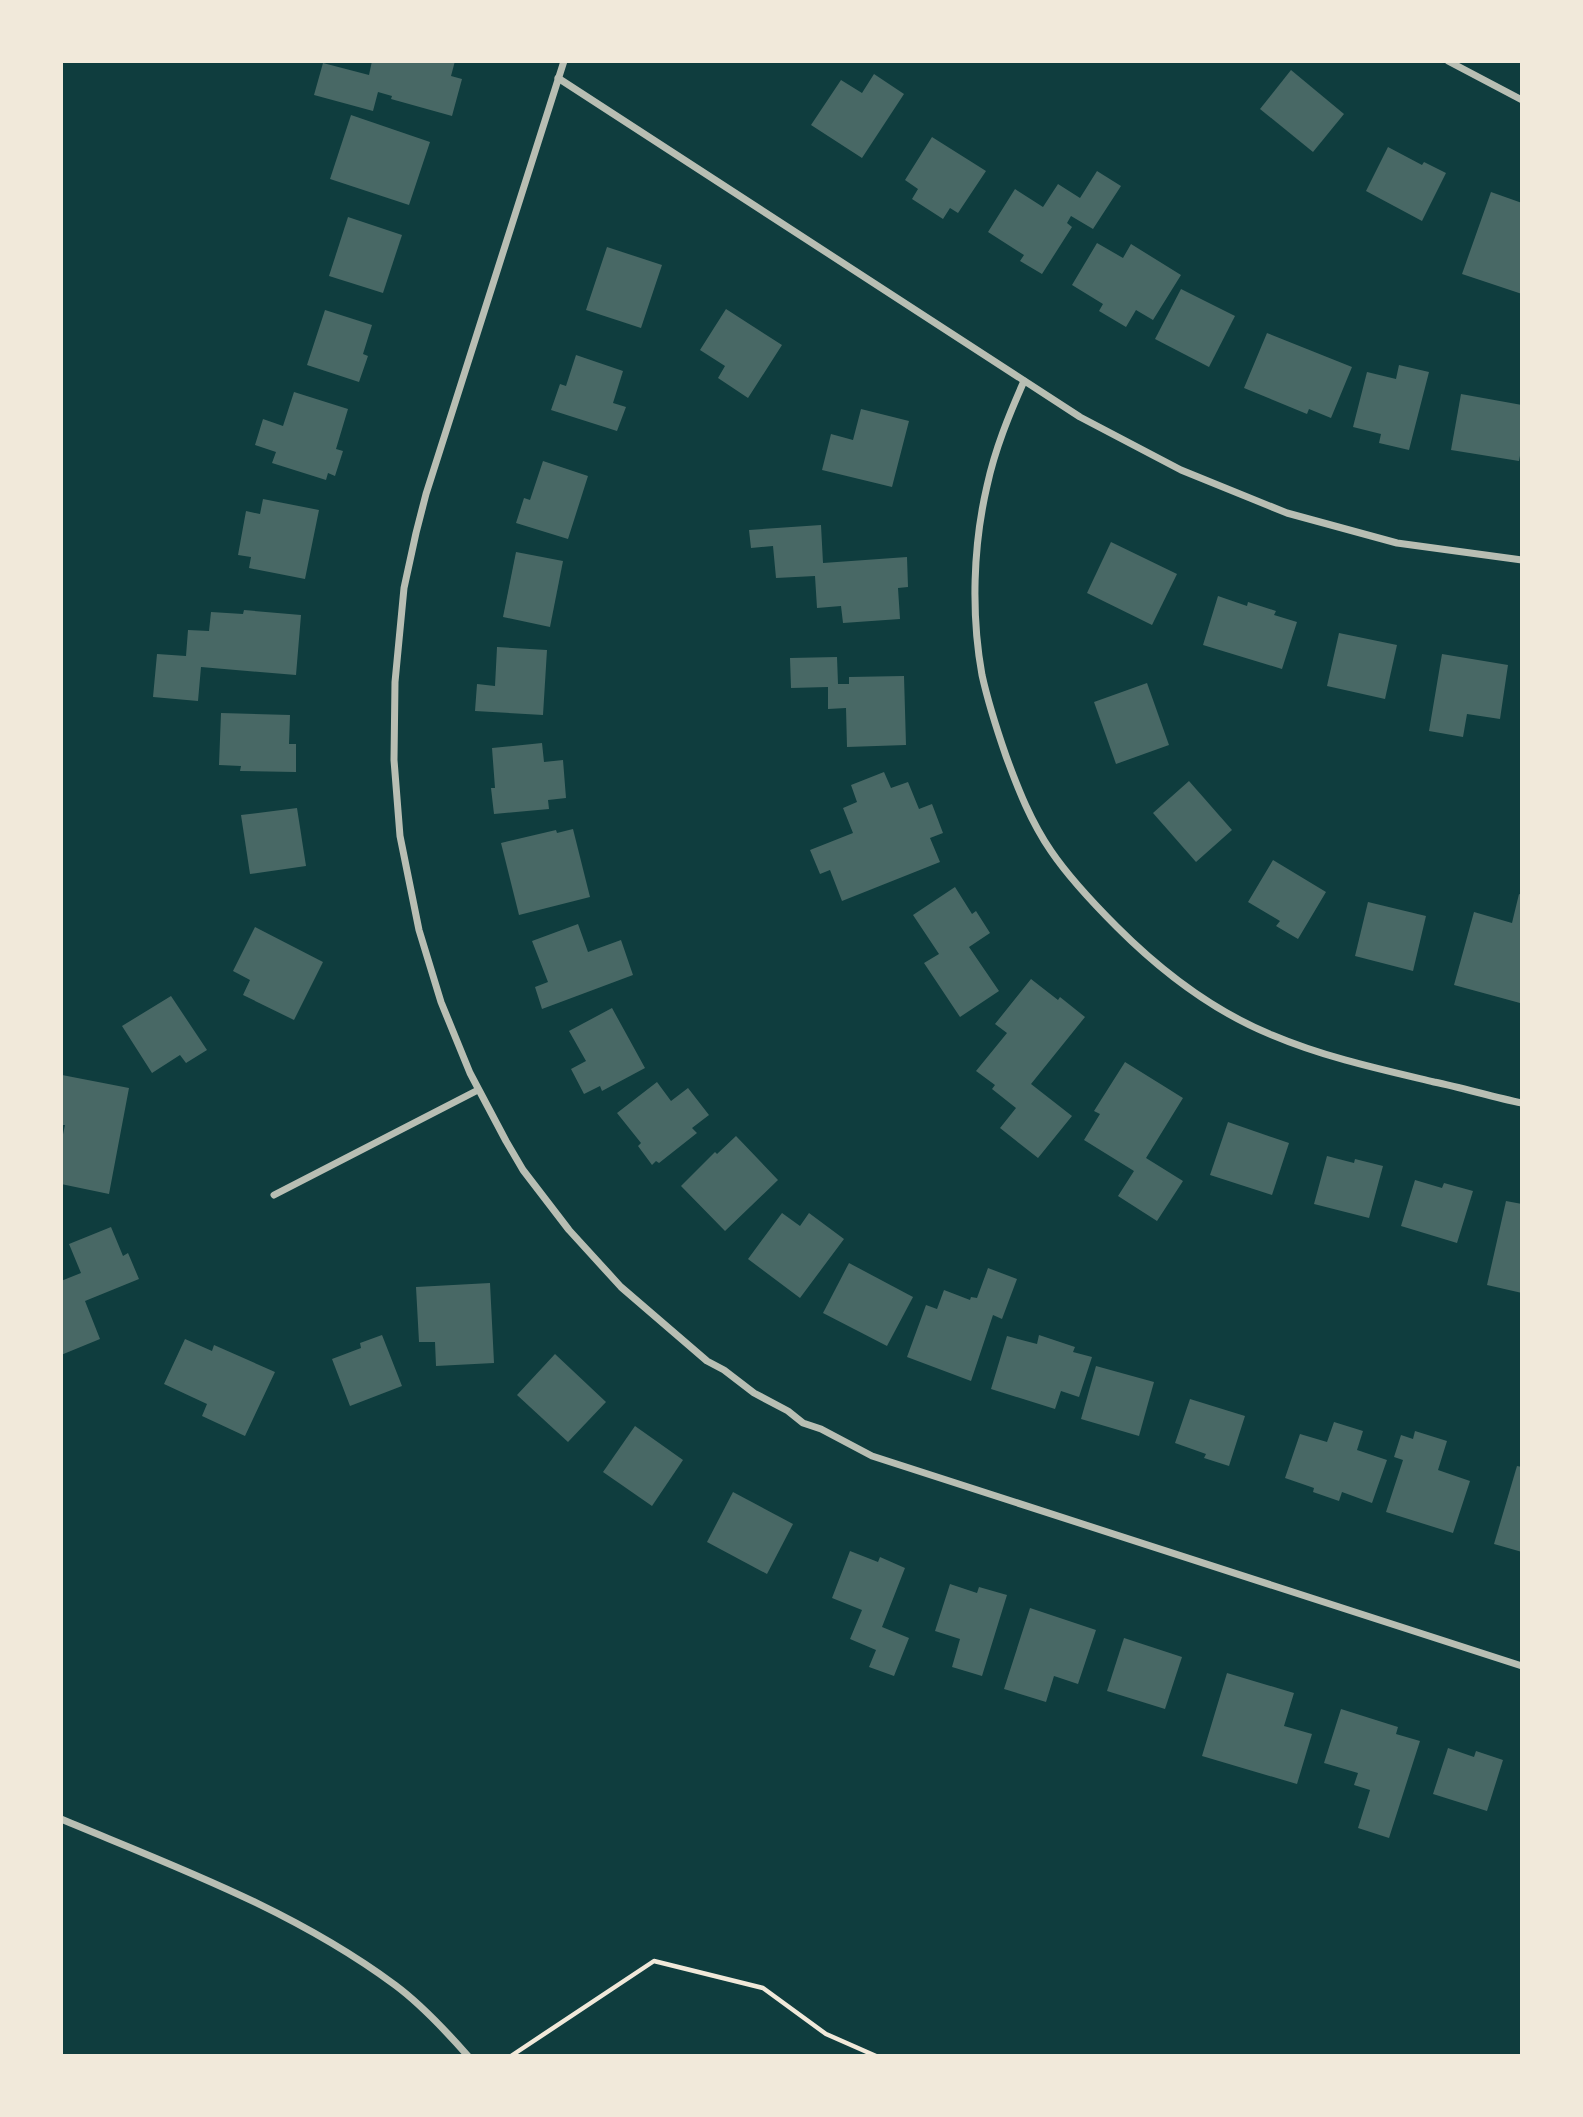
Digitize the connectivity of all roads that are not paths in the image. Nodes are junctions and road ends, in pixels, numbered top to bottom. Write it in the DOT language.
graph roads {
  1 [pos="564,61"];
  2 [pos="1448,61"];
  3 [pos="558,78"];
  4 [pos="1522,100"];
  5 [pos="1024,381"];
  6 [pos="1522,560"];
  7 [pos="478,1090"];
  8 [pos="1522,1102"];
  9 [pos="274,1195"];
  10 [pos="1522,1666"];
  11 [pos="61,1819"];
  12 [pos="468,2056"];
  1 -- 3 [label="street"];
  2 -- 4 [label="street"];
  3 -- 5 [label="street"];
  3 -- 7 [label="street"];
  5 -- 6 [label="street"];
  5 -- 8 [label="street"];
  7 -- 9 [label="street"];
  7 -- 10 [label="street"];
  11 -- 12 [label="street"];
}
